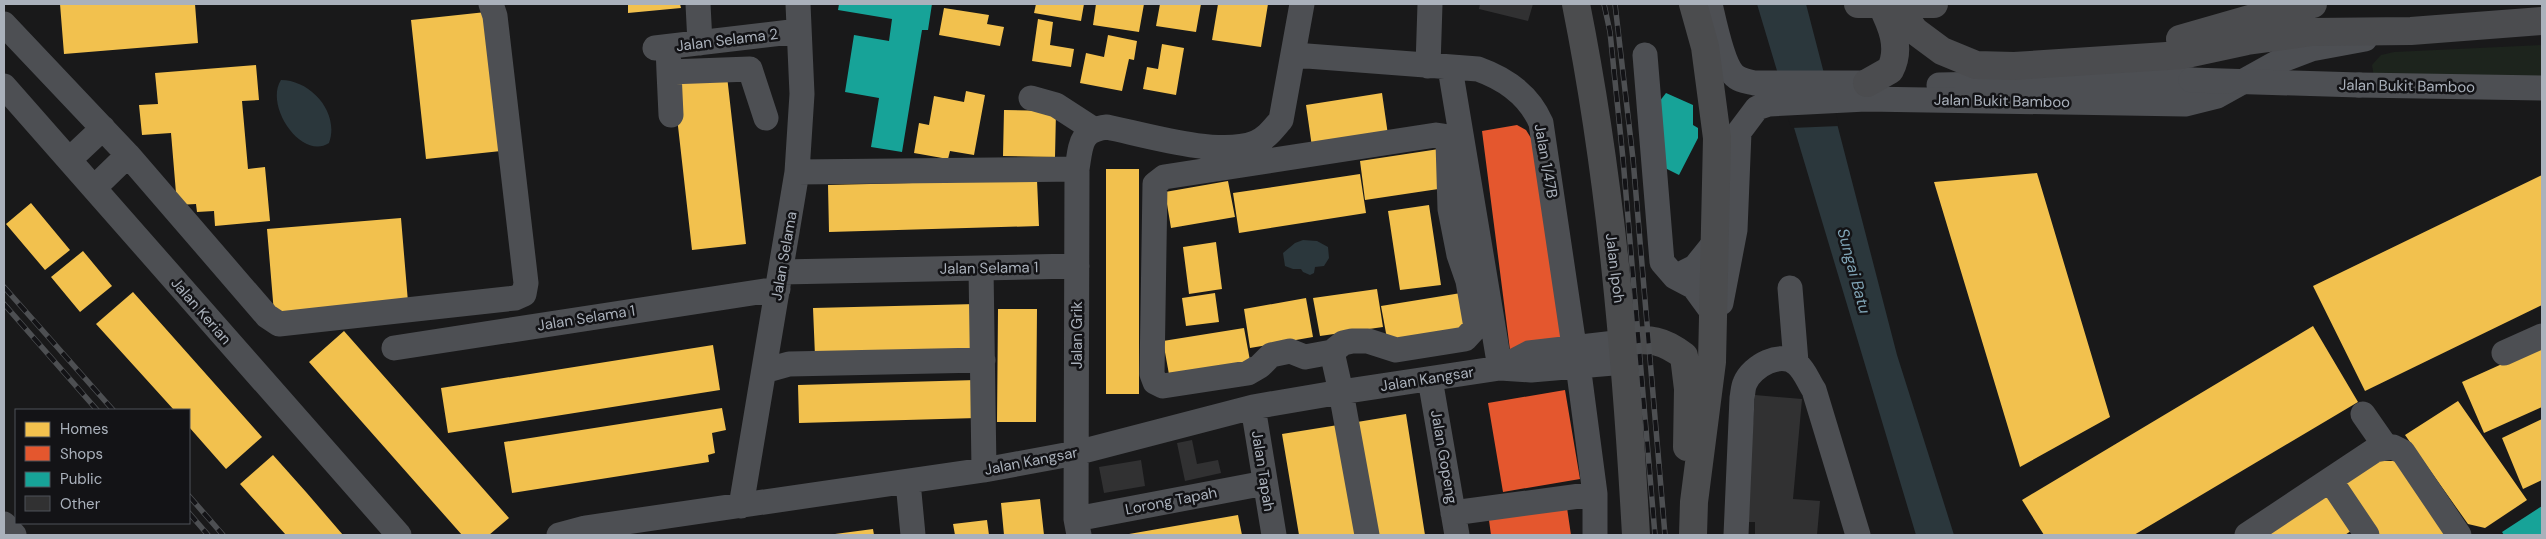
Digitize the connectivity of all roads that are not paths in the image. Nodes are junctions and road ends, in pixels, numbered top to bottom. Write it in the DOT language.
graph roads {
  1 [pos="491,4"];
  2 [pos="698,4"];
  3 [pos="798,4"];
  4 [pos="1302,4"];
  5 [pos="1430,4"];
  6 [pos="1576,4"];
  7 [pos="1693,4"];
  8 [pos="1710,4"];
  9 [pos="1858,4"];
  10 [pos="1881,4"];
  11 [pos="1894,4"];
  12 [pos="1934,4"];
  13 [pos="2313,4"];
  14 [pos="2542,21"];
  15 [pos="4,24"];
  16 [pos="799,31"];
  17 [pos="1915,31"];
  18 [pos="2411,31"];
  19 [pos="700,43"];
  20 [pos="1294,55"];
  21 [pos="1645,55"];
  22 [pos="1439,67"];
  23 [pos="669,72"];
  24 [pos="4,86"];
  25 [pos="2542,88"];
  26 [pos="1866,91"];
  27 [pos="1031,98"];
  28 [pos="671,115"];
  29 [pos="766,118"];
  30 [pos="98,124"];
  31 [pos="1089,132"];
  32 [pos="128,155"];
  33 [pos="65,156"];
  34 [pos="1077,169"];
  35 [pos="797,172"];
  36 [pos="94,188"];
  37 [pos="1715,242"];
  38 [pos="1077,266"];
  39 [pos="981,268"];
  40 [pos="1675,277"];
  41 [pos="779,281"];
  42 [pos="1790,288"];
  43 [pos="1712,325"];
  44 [pos="2542,336"];
  45 [pos="394,348"];
  46 [pos="1332,352"];
  47 [pos="1625,352"];
  48 [pos="2504,353"];
  49 [pos="1576,356"];
  50 [pos="1305,357"];
  51 [pos="982,360"];
  52 [pos="1796,362"];
  53 [pos="1500,368"];
  54 [pos="764,371"];
  55 [pos="1430,379"];
  56 [pos="1341,392"];
  57 [pos="1314,398"];
  58 [pos="1253,407"];
  59 [pos="2363,414"];
  60 [pos="2386,447"];
  61 [pos="1076,453"];
  62 [pos="984,470"];
  63 [pos="2330,480"];
  64 [pos="908,482"];
  65 [pos="1265,483"];
  66 [pos="1595,494"];
  67 [pos="1694,502"];
  68 [pos="741,506"];
  69 [pos="4,524"];
  70 [pos="1455,524"];
  71 [pos="1077,527"];
  72 [pos="2364,534"];
  73 [pos="14,535"];
  74 [pos="399,535"];
  75 [pos="558,535"];
  76 [pos="913,535"];
  77 [pos="1274,535"];
  78 [pos="1367,535"];
  79 [pos="1595,535"];
  80 [pos="1636,535"];
  81 [pos="1693,535"];
  82 [pos="1736,535"];
  83 [pos="1858,535"];
  84 [pos="2247,535"];
  85 [pos="2459,535"];
  1 -- 32 [label="street"];
  2 -- 19 [label="street"];
  3 -- 16 [label="street, Jalan Selama"];
  4 -- 20 [label="street"];
  5 -- 22 [label="street"];
  6 -- 47 [label="main road, Jalan Ipoh"];
  7 -- 37 [label="main road"];
  8 -- 26 [label="street, Jalan Bukit Bamboo"];
  9 -- 12 [label="highway, bridge"];
  10 -- 26 [label="highway"];
  11 -- 17 [label="highway"];
  13 -- 17 [label="highway"];
  14 -- 18 [label="highway"];
  15 -- 30 [label="street"];
  16 -- 19 [label="street, Jalan Selama 2"];
  16 -- 35 [label="street, Jalan Selama"];
  17 -- 18 [label="highway"];
  18 -- 26 [label="street, Jalan Bukit Bamboo"];
  19 -- 23 [label="street, Jalan Selama 2"];
  20 -- 22 [label="street, Jalan 1/47B"];
  20 -- 31 [label="street"];
  21 -- 40 [label="street"];
  22 -- 49 [label="street, Jalan 1/47B"];
  22 -- 53 [label="street"];
  23 -- 28 [label="street"];
  23 -- 29 [label="street"];
  24 -- 33 [label="street, Jalan Kerian"];
  25 -- 26 [label="street, Jalan Bukit Bamboo, bridge"];
  26 -- 43 [label="street, Jalan Bukit Bamboo"];
  27 -- 31 [label="street"];
  30 -- 32 [label="street"];
  30 -- 33 [label="street"];
  31 -- 34 [label="street, Jalan Grik"];
  32 -- 36 [label="street"];
  33 -- 36 [label="street, Jalan Kerian"];
  34 -- 35 [label="street"];
  34 -- 38 [label="street, Jalan Grik"];
  35 -- 41 [label="street, Jalan Selama"];
  36 -- 74 [label="street, Jalan Kerian"];
  37 -- 40 [label="street"];
  37 -- 43 [label="main road"];
  38 -- 39 [label="street, Jalan Selama 1"];
  38 -- 61 [label="street, Jalan Grik"];
  39 -- 41 [label="street, Jalan Selama 1"];
  39 -- 51 [label="street"];
  40 -- 43 [label="street"];
  41 -- 45 [label="street, Jalan Selama 1"];
  41 -- 54 [label="street, Jalan Selama"];
  42 -- 52 [label="street"];
  43 -- 67 [label="main road"];
  44 -- 48 [label="street"];
  46 -- 50 [label="street"];
  46 -- 50 [label="street"];
  46 -- 56 [label="street"];
  47 -- 49 [label="street, Jalan Kangsar"];
  47 -- 67 [label="main road"];
  47 -- 80 [label="main road, Jalan Ipoh"];
  49 -- 53 [label="street, Jalan Kangsar"];
  49 -- 66 [label="street, Jalan 1/47B"];
  50 -- 57 [label="street"];
  51 -- 54 [label="street"];
  51 -- 62 [label="street"];
  52 -- 82 [label="street"];
  52 -- 83 [label="street"];
  53 -- 55 [label="street, Jalan Kangsar"];
  54 -- 68 [label="street, Jalan Selama"];
  55 -- 56 [label="street, Jalan Kangsar"];
  55 -- 70 [label="street, Jalan Gopeng"];
  56 -- 57 [label="street, Jalan Kangsar"];
  56 -- 78 [label="street"];
  57 -- 58 [label="street, Jalan Kangsar"];
  58 -- 61 [label="street, Jalan Kangsar"];
  58 -- 65 [label="street, Jalan Tapah"];
  59 -- 60 [label="street"];
  60 -- 63 [label="street"];
  60 -- 85 [label="street"];
  61 -- 62 [label="street, Jalan Kangsar"];
  61 -- 71 [label="street, Jalan Grik"];
  62 -- 64 [label="street, Jalan Kangsar"];
  63 -- 72 [label="street"];
  63 -- 84 [label="street"];
  64 -- 68 [label="street, Jalan Kangsar"];
  64 -- 76 [label="street"];
  65 -- 71 [label="street, Lorong Tapah"];
  65 -- 77 [label="street, Jalan Tapah"];
  66 -- 70 [label="street"];
  66 -- 79 [label="street, Jalan 1/47B"];
  67 -- 81 [label="main road"];
  68 -- 75 [label="street, Jalan Kangsar"];
  69 -- 73 [label="street"];
}
